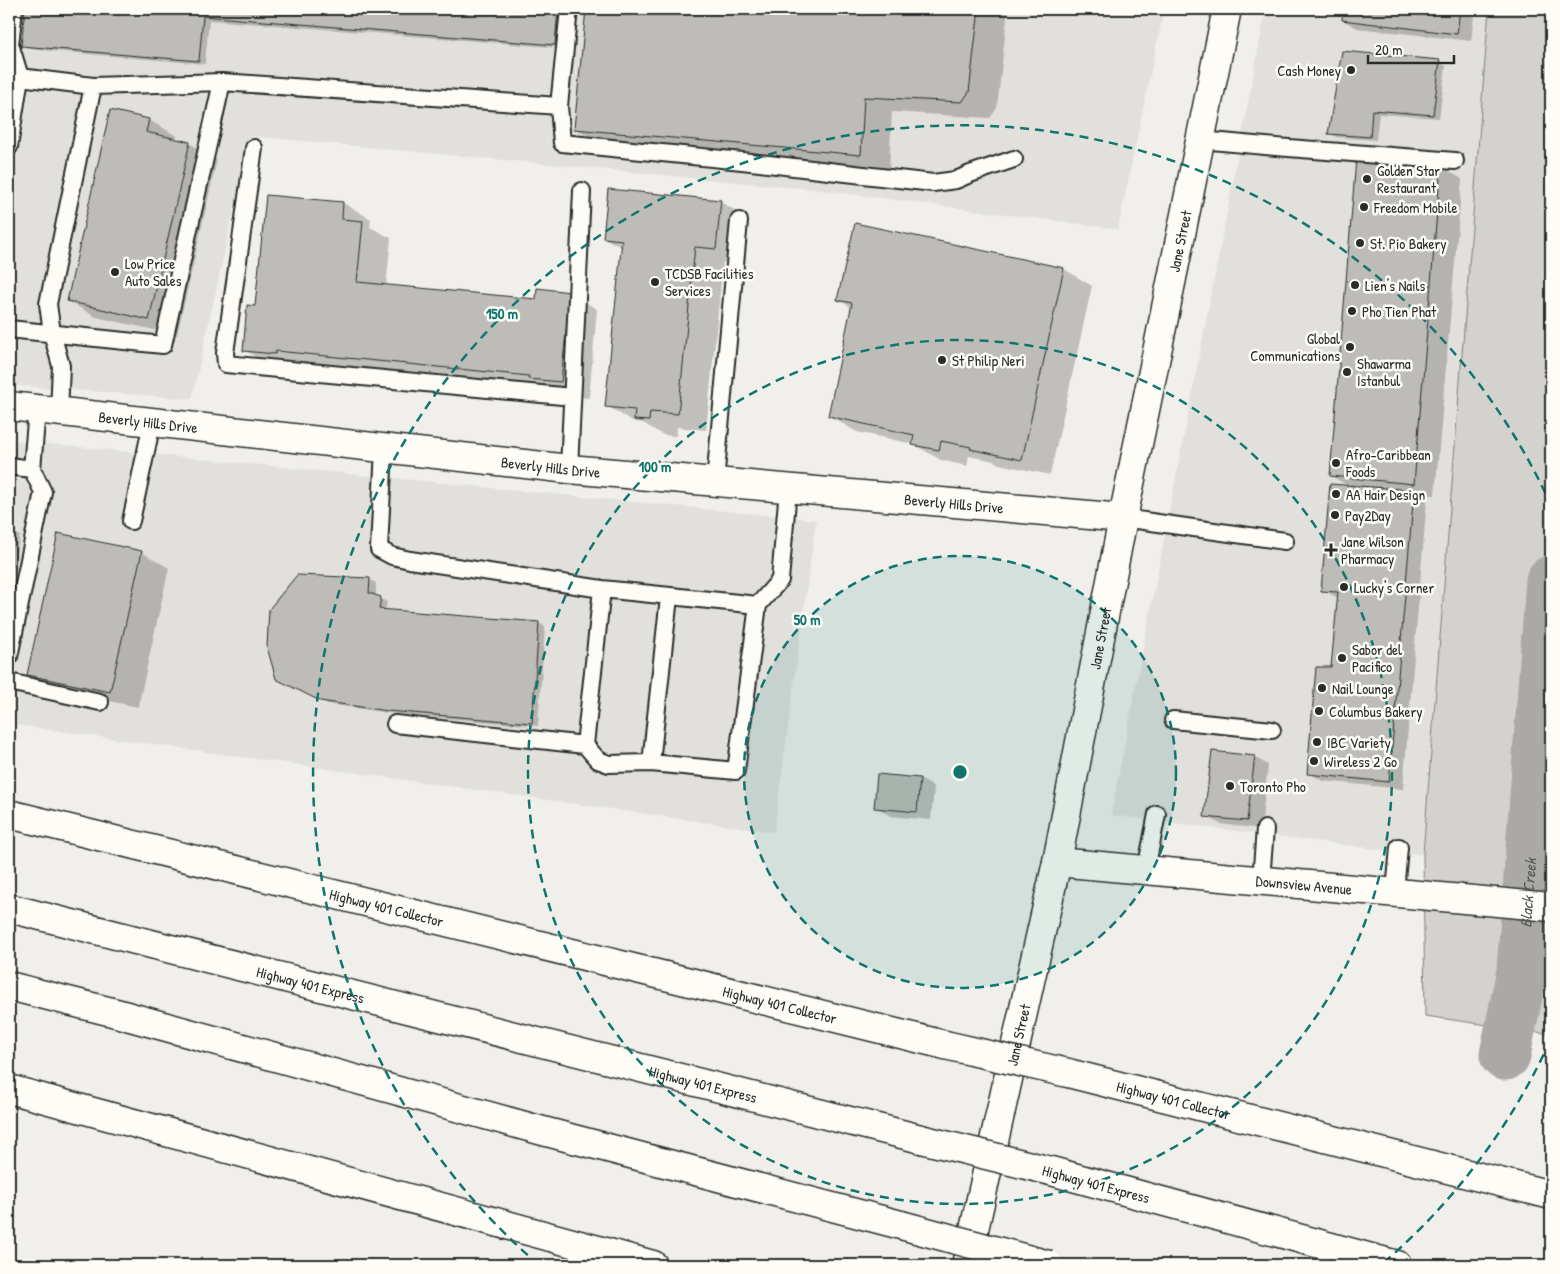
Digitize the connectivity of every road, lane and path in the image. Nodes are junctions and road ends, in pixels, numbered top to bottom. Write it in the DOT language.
graph roads {
  1 [pos="14,9"];
  2 [pos="569,9"];
  3 [pos="1227,9"];
  4 [pos="20,77"];
  5 [pos="222,82"];
  6 [pos="93,86"];
  7 [pos="559,106"];
  8 [pos="1201,140"];
  9 [pos="9,148"];
  10 [pos="254,148"];
  11 [pos="1014,159"];
  12 [pos="1455,161"];
  13 [pos="582,192"];
  14 [pos="739,221"];
  15 [pos="9,329"];
  16 [pos="52,334"];
  17 [pos="572,397"];
  18 [pos="9,406"];
  19 [pos="48,411"];
  20 [pos="152,423"];
  21 [pos="384,449"];
  22 [pos="9,466"];
  23 [pos="32,469"];
  24 [pos="569,469"];
  25 [pos="715,482"];
  26 [pos="788,489"];
  27 [pos="1124,518"];
  28 [pos="131,521"];
  29 [pos="1285,541"];
  30 [pos="602,590"];
  31 [pos="669,597"];
  32 [pos="758,605"];
  33 [pos="9,657"];
  34 [pos="9,682"];
  35 [pos="100,702"];
  36 [pos="1173,720"];
  37 [pos="395,724"];
  38 [pos="1272,730"];
  39 [pos="585,745"];
  40 [pos="651,763"];
  41 [pos="9,814"];
  42 [pos="1156,814"];
  43 [pos="1264,829"];
  44 [pos="1399,847"];
  45 [pos="1057,862"];
  46 [pos="1146,870"];
  47 [pos="1261,880"];
  48 [pos="1395,892"];
  49 [pos="9,908"];
  50 [pos="1551,908"];
  51 [pos="9,986"];
  52 [pos="9,1090"];
  53 [pos="1551,1195"];
  54 [pos="652,1265"];
  55 [pos="966,1265"];
  56 [pos="1049,1265"];
  57 [pos="1397,1265"];
  1 -- 4 [label="lane"];
  2 -- 7 [label="lane"];
  3 -- 8 [label="main road, Jane Street"];
  4 -- 6 [label="lane"];
  4 -- 9 [label="lane"];
  5 -- 6 [label="lane"];
  5 -- 7 [label="lane"];
  5 -- 16 [label="lane"];
  6 -- 16 [label="lane"];
  7 -- 11 [label="lane"];
  8 -- 12 [label="lane"];
  8 -- 27 [label="main road, Jane Street"];
  10 -- 17 [label="lane"];
  13 -- 17 [label="lane"];
  14 -- 25 [label="lane"];
  15 -- 16 [label="lane"];
  16 -- 19 [label="lane"];
  17 -- 24 [label="lane"];
  18 -- 19 [label="main road, Beverly Hills Drive"];
  19 -- 20 [label="main road, Beverly Hills Drive"];
  19 -- 23 [label="lane"];
  20 -- 21 [label="main road, Beverly Hills Drive"];
  20 -- 28 [label="lane"];
  21 -- 24 [label="main road, Beverly Hills Drive"];
  21 -- 30 [label="lane"];
  22 -- 23 [label="lane"];
  23 -- 33 [label="lane"];
  24 -- 25 [label="main road, Beverly Hills Drive"];
  25 -- 26 [label="main road, Beverly Hills Drive"];
  26 -- 27 [label="main road, Beverly Hills Drive"];
  26 -- 32 [label="lane"];
  27 -- 29 [label="lane"];
  27 -- 45 [label="main road, Jane Street"];
  30 -- 31 [label="lane"];
  30 -- 39 [label="lane"];
  31 -- 32 [label="lane"];
  31 -- 40 [label="lane"];
  32 -- 40 [label="lane"];
  34 -- 35 [label="lane"];
  36 -- 38 [label="lane"];
  37 -- 39 [label="lane"];
  39 -- 40 [label="lane"];
  41 -- 53 [label="main road, Highway 401 Collector, bridge"];
  42 -- 46 [label="lane"];
  43 -- 47 [label="lane"];
  44 -- 48 [label="lane"];
  45 -- 46 [label="main road, Downsview Avenue"];
  45 -- 55 [label="main road, Jane Street"];
  46 -- 47 [label="main road, Downsview Avenue"];
  47 -- 48 [label="main road, Downsview Avenue"];
  48 -- 50 [label="main road, Downsview Avenue"];
  49 -- 57 [label="main road, Highway 401 Express, bridge"];
  51 -- 56 [label="main road, bridge"];
  52 -- 54 [label="main road"];
}
